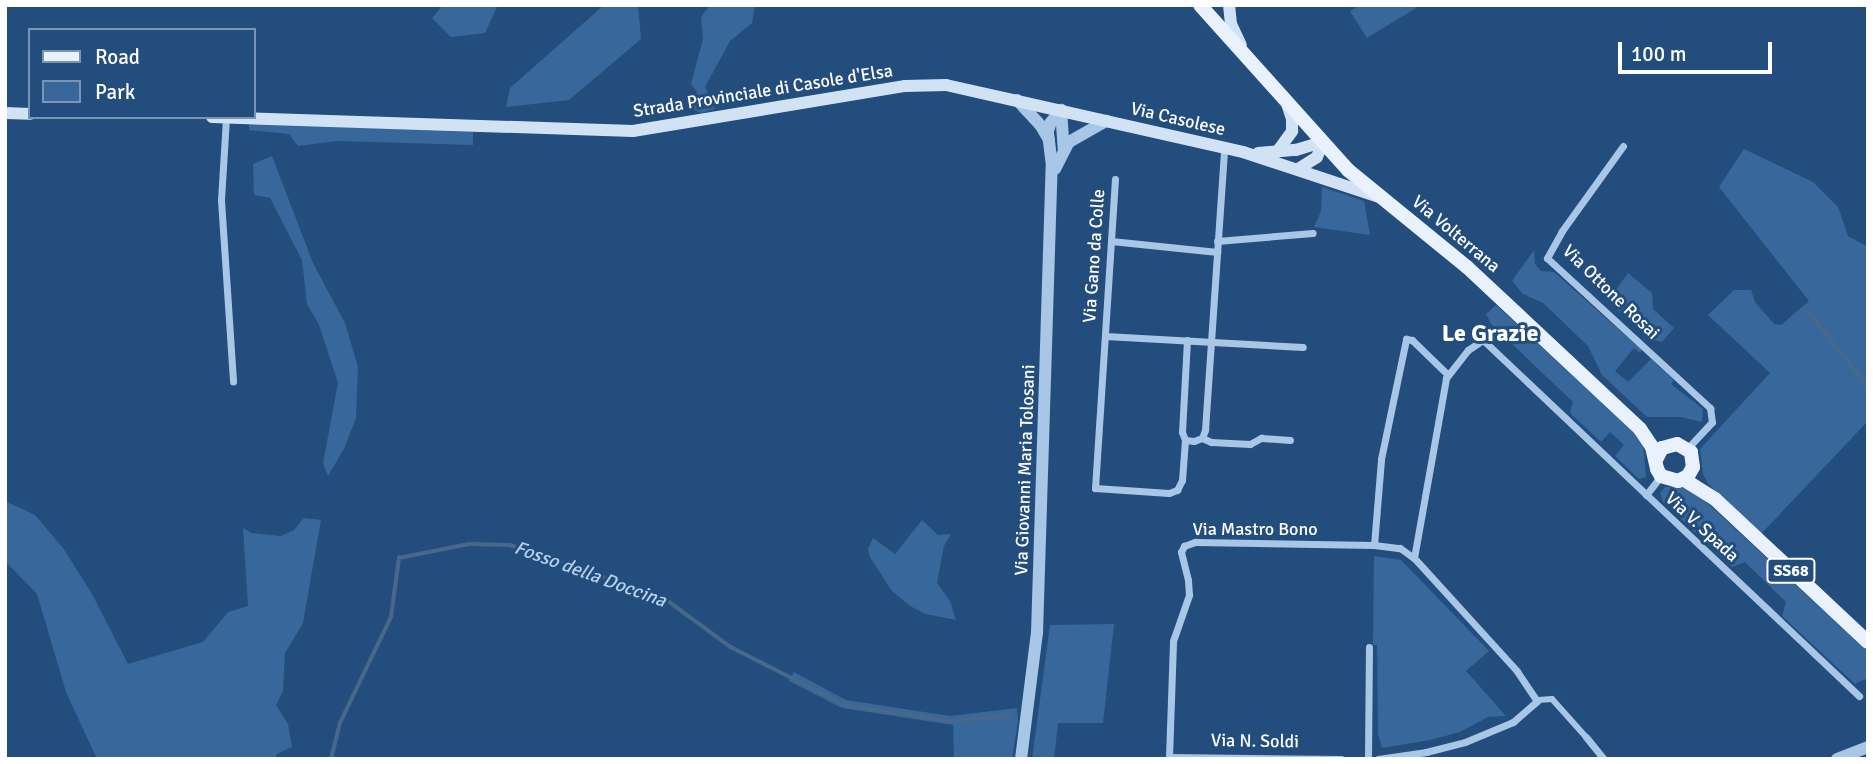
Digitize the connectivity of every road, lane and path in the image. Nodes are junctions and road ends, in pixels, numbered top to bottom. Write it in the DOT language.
graph roads {
  1 [pos="1200,5"];
  2 [pos="1229,5"];
  3 [pos="1253,62"];
  4 [pos="1283,94"];
  5 [pos="1017,100"];
  6 [pos="1061,110"];
  7 [pos="5,113"];
  8 [pos="28,114"];
  9 [pos="226,119"];
  10 [pos="256,119"];
  11 [pos="1106,121"];
  12 [pos="1049,140"];
  13 [pos="1323,142"];
  14 [pos="1623,146"];
  15 [pos="1224,148"];
  16 [pos="1063,149"];
  17 [pos="1243,152"];
  18 [pos="1277,152"];
  19 [pos="1298,169"];
  20 [pos="1115,178"];
  21 [pos="1052,181"];
  22 [pos="1382,199"];
  23 [pos="1313,233"];
  24 [pos="1111,241"];
  25 [pos="1217,241"];
  26 [pos="1217,252"];
  27 [pos="1105,336"];
  28 [pos="1187,340"];
  29 [pos="1211,342"];
  30 [pos="1303,347"];
  31 [pos="1448,374"];
  32 [pos="233,382"];
  33 [pos="1640,429"];
  34 [pos="1202,438"];
  35 [pos="1185,440"];
  36 [pos="1290,440"];
  37 [pos="1666,446"];
  38 [pos="1688,448"];
  39 [pos="1656,460"];
  40 [pos="1693,467"];
  41 [pos="1661,476"];
  42 [pos="1683,480"];
  43 [pos="1646,495"];
  44 [pos="1715,499"];
  45 [pos="1374,545"];
  46 [pos="1414,558"];
  47 [pos="1868,642"];
  48 [pos="1369,647"];
  49 [pos="1859,696"];
  50 [pos="1538,700"];
  51 [pos="1586,737"];
  52 [pos="1868,747"];
  53 [pos="1168,758"];
  54 [pos="1021,759"];
  55 [pos="1341,759"];
  56 [pos="1368,759"];
  57 [pos="1378,759"];
  58 [pos="1604,759"];
  59 [pos="1837,759"];
  1 -- 3 [label="main road, Via Volterrana"];
  2 -- 3 [label="main road"];
  3 -- 4 [label="main road, Via Volterrana"];
  4 -- 13 [label="main road, Via Volterrana"];
  4 -- 18 [label="main road"];
  5 -- 6 [label="main road, Strada Provinciale di Casole d'Elsa"];
  5 -- 10 [label="main road, Strada Provinciale di Casole d'Elsa"];
  5 -- 12 [label="street"];
  6 -- 11 [label="main road, Strada Provinciale di Casole d'Elsa"];
  6 -- 12 [label="street, Via Giovanni Maria Tolosani"];
  6 -- 16 [label="street, Via Giovanni Maria Tolosani"];
  7 -- 8 [label="main road"];
  9 -- 32 [label="street"];
  11 -- 15 [label="main road, Via Casolese"];
  11 -- 16 [label="street"];
  12 -- 21 [label="street, Via Giovanni Maria Tolosani"];
  13 -- 18 [label="main road, Via Casolese"];
  13 -- 19 [label="main road"];
  13 -- 22 [label="main road, Via Volterrana"];
  14 -- 38 [label="street, Via Ottone Rosai"];
  15 -- 17 [label="main road, Via Casolese"];
  15 -- 25 [label="street"];
  16 -- 21 [label="street, Via Giovanni Maria Tolosani"];
  17 -- 18 [label="main road, Via Casolese"];
  17 -- 19 [label="main road, Via Casolese"];
  19 -- 22 [label="main road, Via Casolese"];
  20 -- 24 [label="street, Via Gano da Colle"];
  21 -- 54 [label="street, Via Giovanni Maria Tolosani"];
  22 -- 33 [label="main road, Via Volterrana"];
  23 -- 25 [label="street"];
  24 -- 26 [label="street"];
  24 -- 27 [label="street, Via Gano da Colle"];
  25 -- 26 [label="street"];
  26 -- 29 [label="street"];
  27 -- 28 [label="street, Via Gano da Colle"];
  27 -- 35 [label="street, Via Gano da Colle"];
  28 -- 29 [label="street, Via Gano da Colle"];
  28 -- 35 [label="street"];
  29 -- 30 [label="street, Via Gano da Colle"];
  29 -- 34 [label="street"];
  31 -- 43 [label="street, Via V. Spada"];
  31 -- 45 [label="street"];
  31 -- 46 [label="street"];
  33 -- 37 [label="main road, Via Volterrana"];
  33 -- 39 [label="main road, Via Volterrana"];
  34 -- 35 [label="street"];
  34 -- 36 [label="street"];
  37 -- 38 [label="main road, Via Volterrana"];
  37 -- 39 [label="main road"];
  38 -- 40 [label="main road, SS68"];
  39 -- 41 [label="main road, Via Volterrana"];
  40 -- 42 [label="main road"];
  40 -- 44 [label="main road, SS68"];
  41 -- 42 [label="main road, SS68"];
  41 -- 43 [label="street, Via V. Spada"];
  42 -- 44 [label="main road, SS68"];
  43 -- 49 [label="street, Via V. Spada"];
  44 -- 47 [label="main road, SS68"];
  45 -- 46 [label="street, Via Mastro Bono"];
  45 -- 53 [label="street, Via Mastro Bono"];
  46 -- 50 [label="street"];
  48 -- 56 [label="street"];
  50 -- 51 [label="street"];
  50 -- 57 [label="street"];
  51 -- 58 [label="street"];
  52 -- 59 [label="street"];
  53 -- 55 [label="street, Via N. Soldi"];
}
